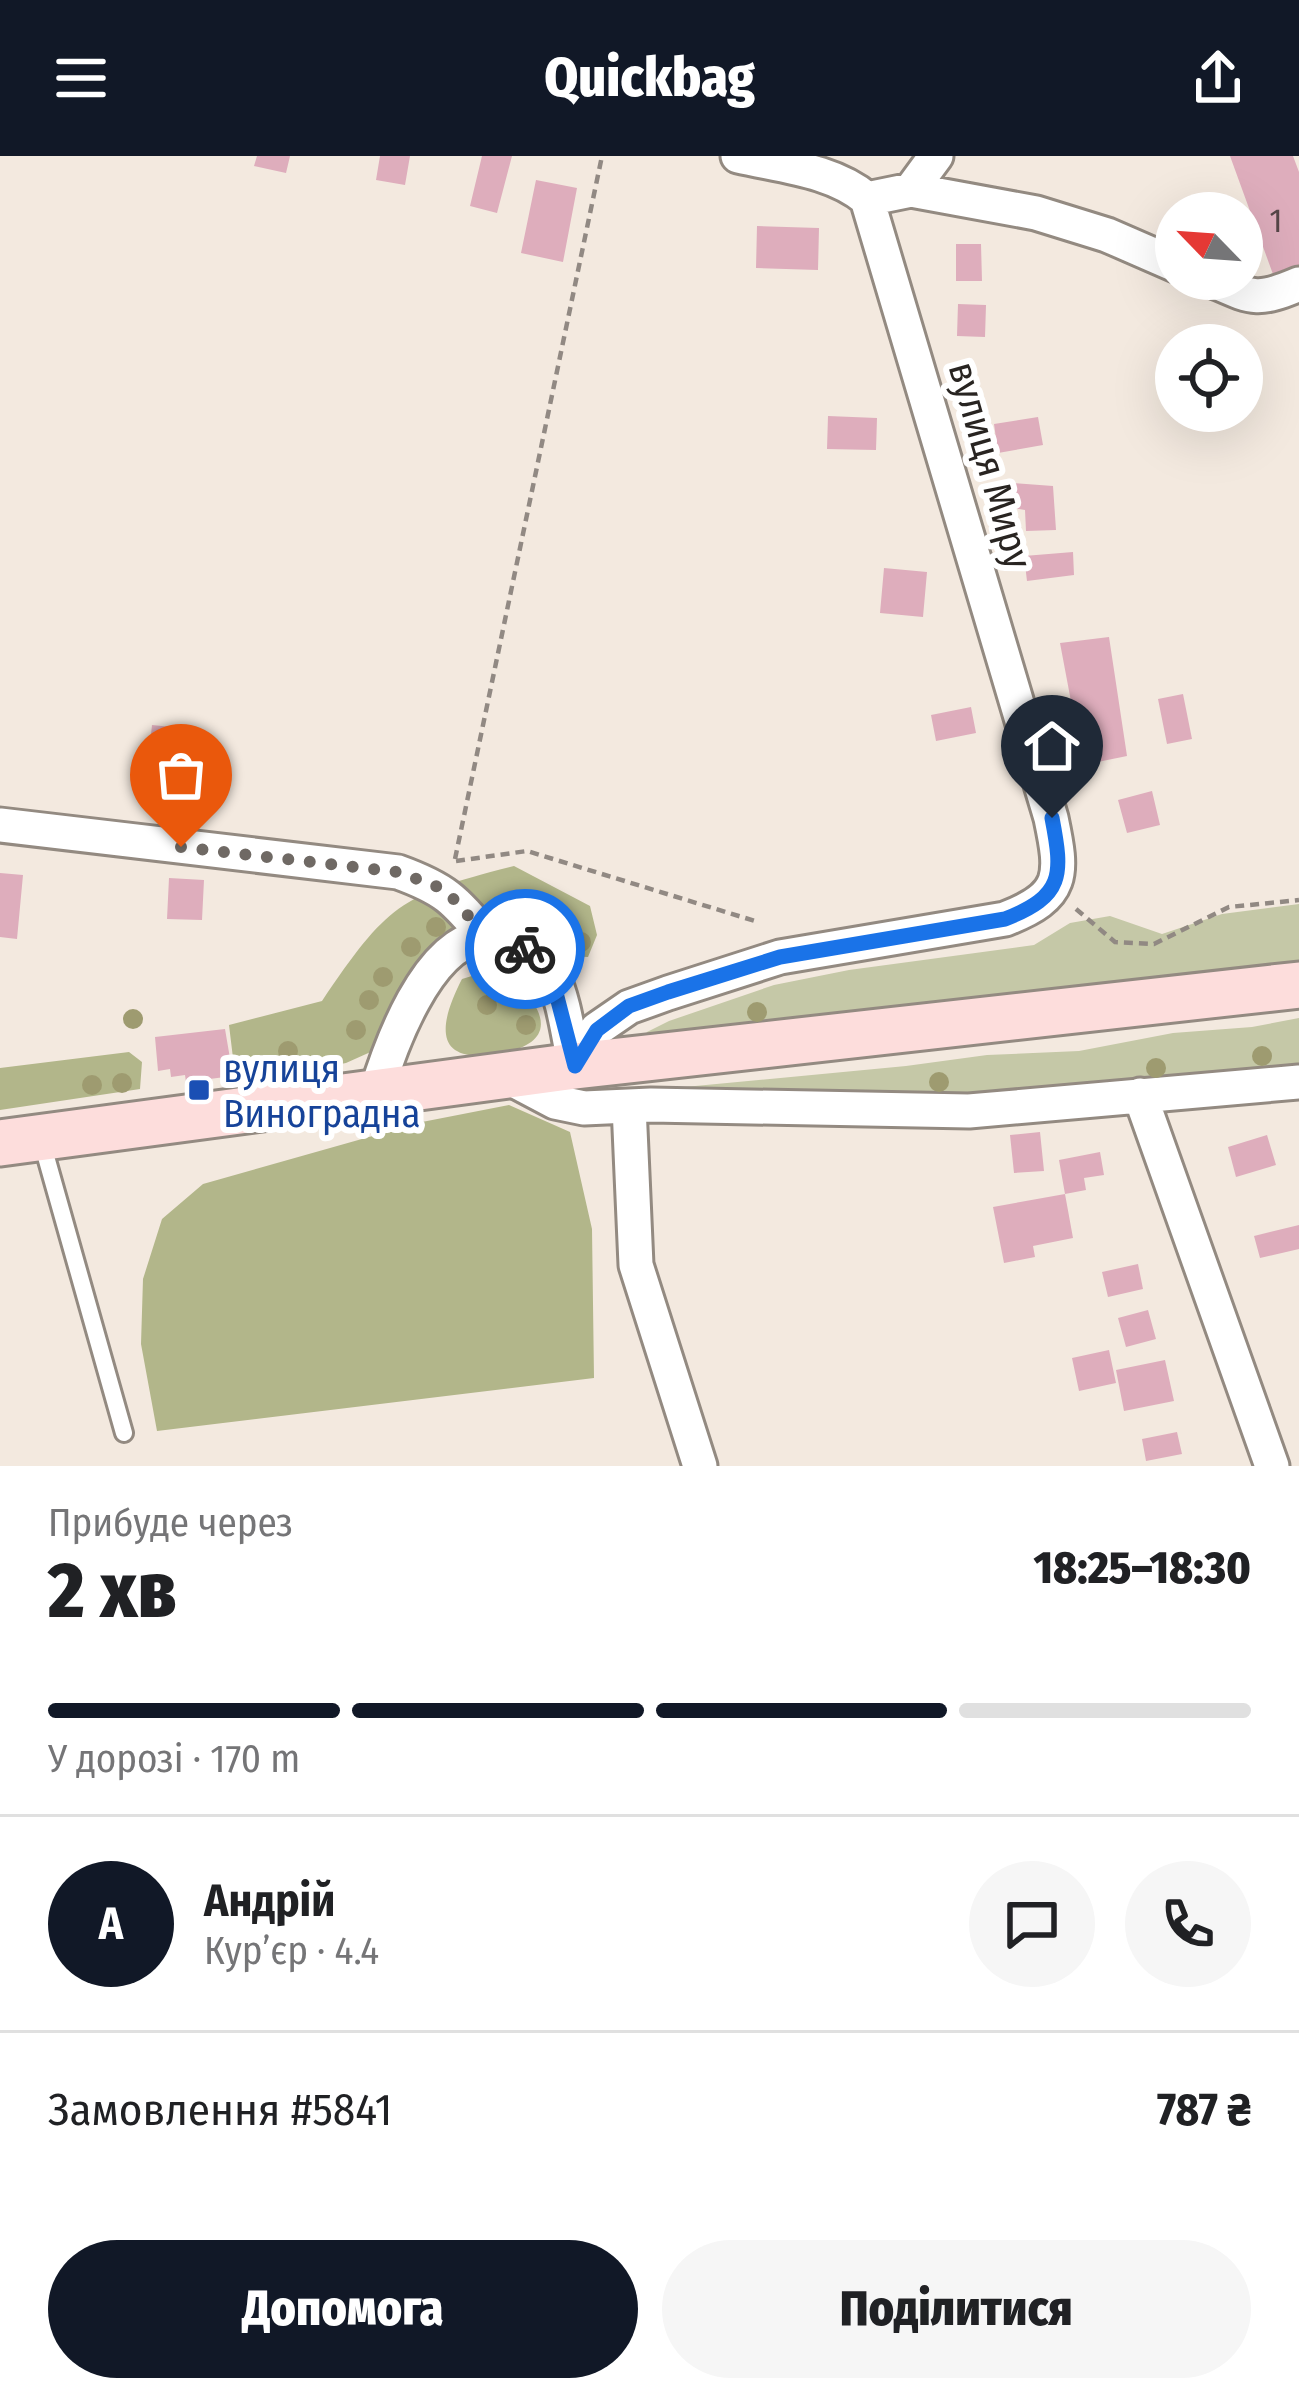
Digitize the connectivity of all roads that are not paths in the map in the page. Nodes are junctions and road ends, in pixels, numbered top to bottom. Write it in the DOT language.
graph roads {
  1 [pos="738,156"];
  2 [pos="936,156"];
  3 [pos="911,190"];
  4 [pos="867,199"];
  5 [pos="1155,256"];
  6 [pos="1299,284"];
  7 [pos="1263,297"];
  8 [pos="0,825"];
  9 [pos="485,936"];
  10 [pos="1299,985"];
  11 [pos="575,1066"];
  12 [pos="504,1076"];
  13 [pos="1299,1082"];
  14 [pos="376,1093"];
  15 [pos="1140,1095"];
  16 [pos="629,1106"];
  17 [pos="20,1140"];
  18 [pos="124,1433"];
  19 [pos="700,1466"];
  20 [pos="1272,1466"];
  1 -- 4 [label="street"];
  2 -- 3 [label="street"];
  3 -- 4 [label="street"];
  3 -- 5 [label="street"];
  4 -- 11 [label="street, вулиця Миру"];
  6 -- 7 [label="street"];
  8 -- 9 [label="street"];
  9 -- 11 [label="street"];
  9 -- 14 [label="street"];
  10 -- 11 [label="main road"];
  11 -- 12 [label="main road"];
  12 -- 14 [label="main road"];
  12 -- 16 [label="street"];
  13 -- 15 [label="street"];
  14 -- 17 [label="main road"];
  15 -- 16 [label="street"];
  15 -- 20 [label="street"];
  16 -- 19 [label="street"];
  17 -- 18 [label="lane"];
}
